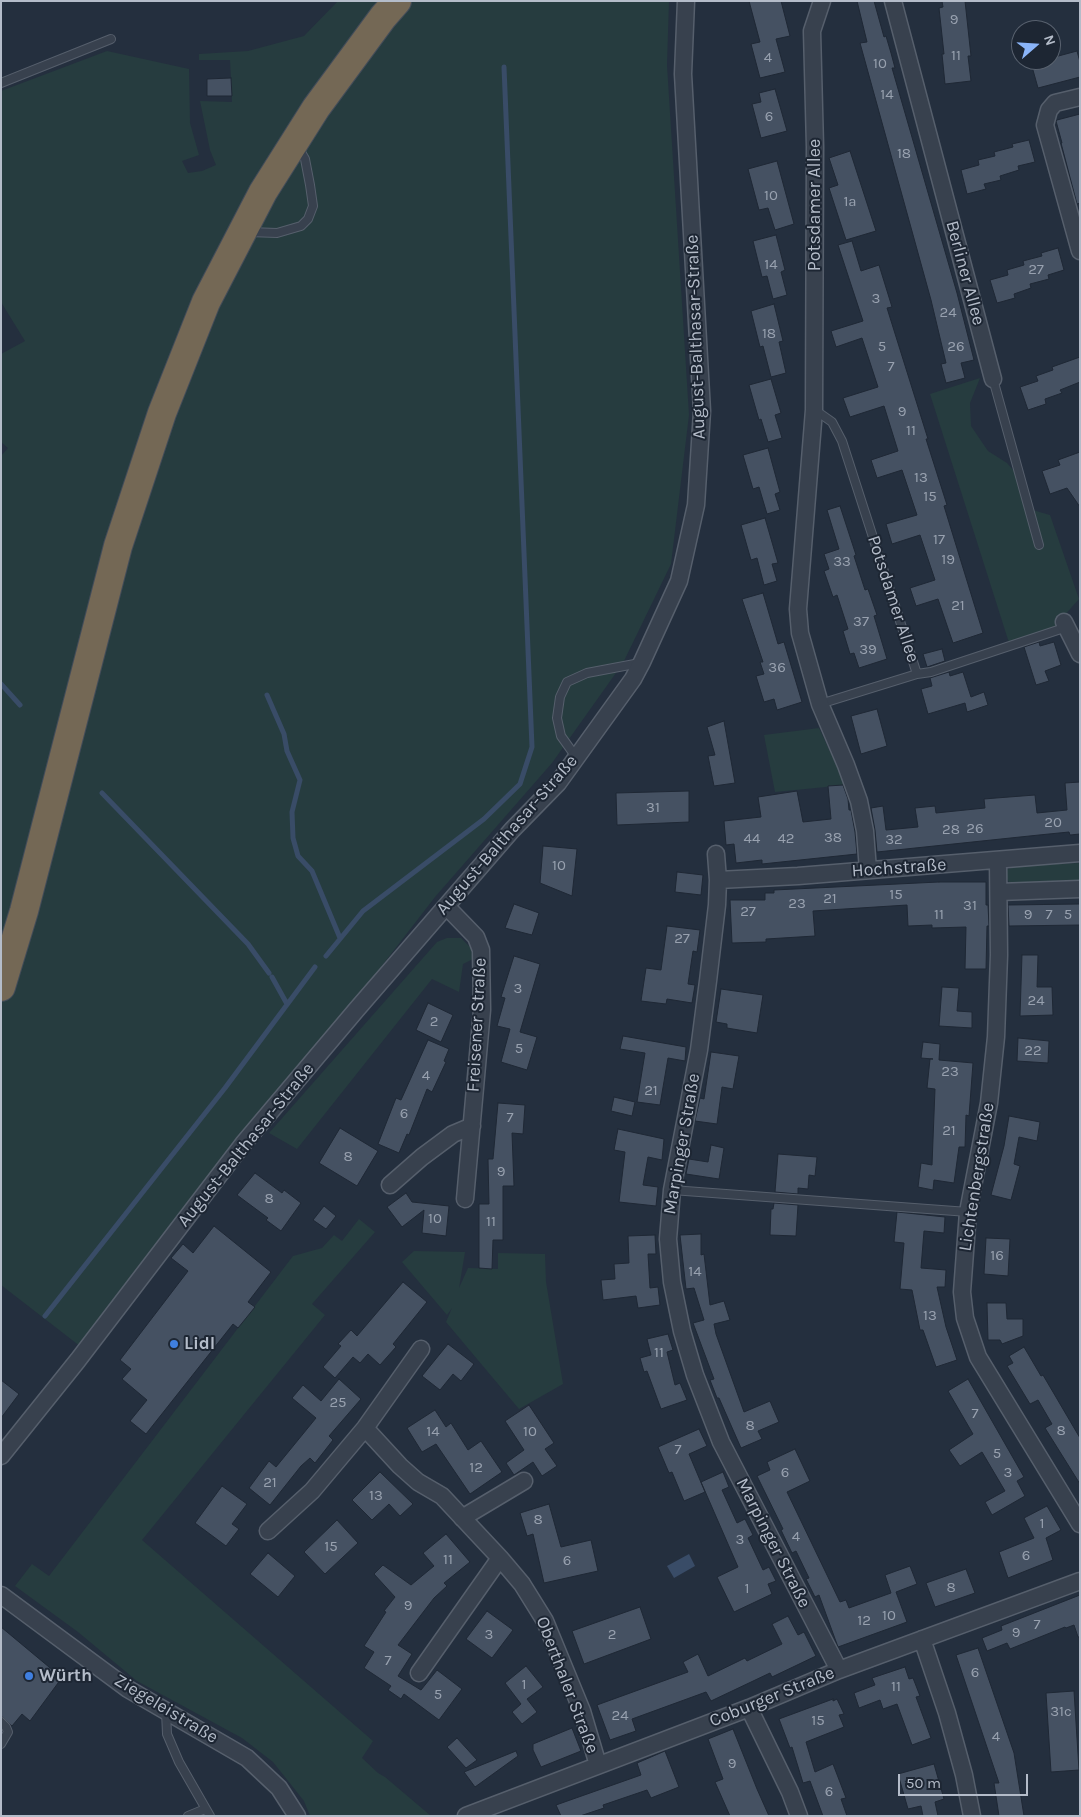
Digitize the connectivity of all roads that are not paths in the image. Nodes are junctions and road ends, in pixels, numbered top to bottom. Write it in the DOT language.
graph roads {
  1 [pos="397,1"];
  2 [pos="686,1"];
  3 [pos="822,1"];
  4 [pos="893,1"];
  5 [pos="111,38"];
  6 [pos="1,83"];
  7 [pos="1080,97"];
  8 [pos="295,141"];
  9 [pos="242,232"];
  10 [pos="1080,251"];
  11 [pos="993,380"];
  12 [pos="814,410"];
  13 [pos="1039,545"];
  14 [pos="1066,624"];
  15 [pos="1080,654"];
  16 [pos="642,662"];
  17 [pos="917,674"];
  18 [pos="820,704"];
  19 [pos="576,757"];
  20 [pos="1080,853"];
  21 [pos="716,854"];
  22 [pos="998,860"];
  23 [pos="868,870"];
  24 [pos="718,880"];
  25 [pos="1080,889"];
  26 [pos="999,892"];
  27 [pos="446,906"];
  28 [pos="1,987"];
  29 [pos="472,1126"];
  30 [pos="390,1185"];
  31 [pos="672,1190"];
  32 [pos="466,1199"];
  33 [pos="968,1212"];
  34 [pos="421,1349"];
  35 [pos="366,1428"];
  36 [pos="1,1456"];
  37 [pos="524,1481"];
  38 [pos="462,1518"];
  39 [pos="1080,1524"];
  40 [pos="268,1531"];
  41 [pos="500,1558"];
  42 [pos="1080,1581"];
  43 [pos="1,1595"];
  44 [pos="922,1639"];
  45 [pos="839,1670"];
  46 [pos="419,1673"];
  47 [pos="749,1708"];
  48 [pos="166,1710"];
  49 [pos="1,1722"];
  50 [pos="1,1744"];
  51 [pos="598,1765"];
  52 [pos="208,1812"];
  53 [pos="484,1812"];
  54 [pos="188,1816"];
  55 [pos="297,1816"];
  56 [pos="466,1816"];
  57 [pos="799,1816"];
  58 [pos="972,1816"];
  1 -- 8 [label="highway"];
  2 -- 16 [label="street, August-Balthasar-Straße"];
  3 -- 12 [label="street, Potsdamer Allee"];
  4 -- 11 [label="street, Berliner Allee"];
  5 -- 6 [label="lane"];
  7 -- 10 [label="street"];
  8 -- 9 [label="highway"];
  8 -- 9 [label="lane"];
  9 -- 28 [label="highway"];
  11 -- 13 [label="lane, Berliner Allee"];
  12 -- 17 [label="lane, Potsdamer Allee"];
  12 -- 18 [label="street, Potsdamer Allee"];
  14 -- 15 [label="street"];
  14 -- 17 [label="lane"];
  16 -- 19 [label="street, August-Balthasar-Straße"];
  16 -- 19 [label="lane"];
  17 -- 18 [label="lane, Potsdamer Allee"];
  18 -- 23 [label="street, Potsdamer Allee"];
  19 -- 27 [label="street, August-Balthasar-Straße"];
  20 -- 22 [label="street, Hochstraße"];
  21 -- 24 [label="street, Marpinger Straße"];
  22 -- 23 [label="street, Hochstraße"];
  22 -- 26 [label="street, Lichtenbergstraße"];
  23 -- 24 [label="street, Hochstraße"];
  24 -- 31 [label="street, Marpinger Straße"];
  25 -- 26 [label="street"];
  26 -- 33 [label="street, Lichtenbergstraße"];
  27 -- 29 [label="street, Freisener Straße"];
  27 -- 36 [label="street, August-Balthasar-Straße"];
  29 -- 30 [label="street"];
  29 -- 32 [label="street, Freisener Straße"];
  31 -- 33 [label="lane"];
  31 -- 45 [label="street, Marpinger Straße"];
  33 -- 39 [label="street, Lichtenbergstraße"];
  34 -- 35 [label="street"];
  35 -- 38 [label="street, Oberthaler Straße"];
  35 -- 40 [label="street"];
  37 -- 38 [label="street"];
  38 -- 41 [label="street, Oberthaler Straße"];
  41 -- 46 [label="street"];
  41 -- 51 [label="street, Oberthaler Straße"];
  42 -- 44 [label="street, Coburger Straße"];
  43 -- 48 [label="street, Ziegeleistraße"];
  44 -- 45 [label="street, Coburger Straße"];
  44 -- 58 [label="street"];
  45 -- 47 [label="street, Coburger Straße"];
  47 -- 51 [label="street, Coburger Straße"];
  47 -- 57 [label="street"];
  48 -- 52 [label="lane"];
  48 -- 55 [label="street, Ziegeleistraße"];
  49 -- 50 [label="lane"];
  51 -- 53 [label="street, Coburger Straße"];
  52 -- 54 [label="lane"];
  53 -- 56 [label="street, Coburger Straße"];
}
